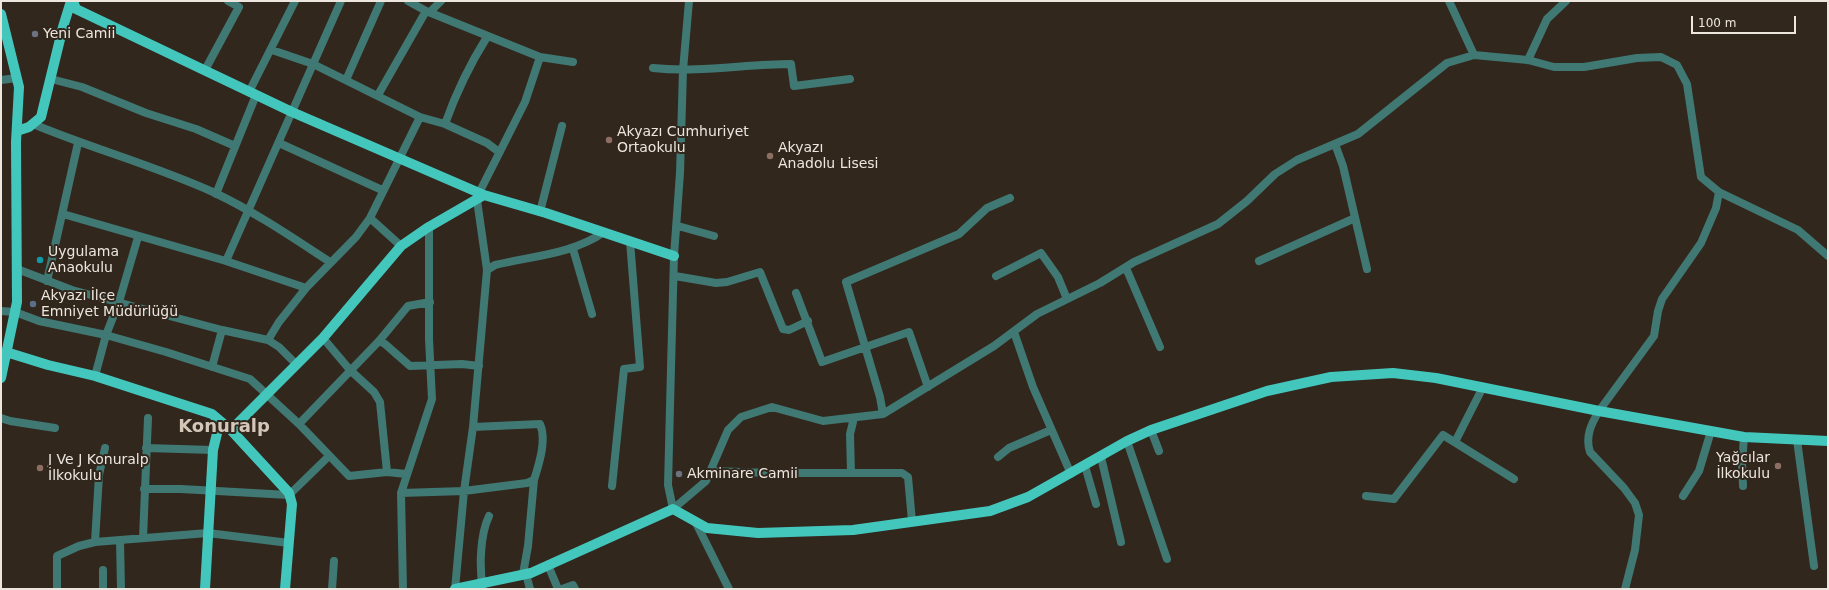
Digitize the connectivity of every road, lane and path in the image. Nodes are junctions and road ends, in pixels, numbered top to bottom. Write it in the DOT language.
graph roads {
  1 [pos="72,1"];
  2 [pos="228,1"];
  3 [pos="295,1"];
  4 [pos="341,1"];
  5 [pos="381,1"];
  6 [pos="408,1"];
  7 [pos="442,1"];
  8 [pos="689,1"];
  9 [pos="1449,1"];
  10 [pos="1566,1"];
  11 [pos="428,12"];
  12 [pos="1,14"];
  13 [pos="487,37"];
  14 [pos="5,46"];
  15 [pos="272,50"];
  16 [pos="1474,55"];
  17 [pos="540,57"];
  18 [pos="1528,60"];
  19 [pos="573,62"];
  20 [pos="313,64"];
  21 [pos="653,68"];
  22 [pos="205,70"];
  23 [pos="683,70"];
  24 [pos="17,78"];
  25 [pos="51,79"];
  26 [pos="850,79"];
  27 [pos="1,80"];
  28 [pos="346,80"];
  29 [pos="252,94"];
  30 [pos="378,95"];
  31 [pos="292,112"];
  32 [pos="420,117"];
  33 [pos="33,124"];
  34 [pos="445,124"];
  35 [pos="562,126"];
  36 [pos="17,131"];
  37 [pos="78,143"];
  38 [pos="279,143"];
  39 [pos="1335,144"];
  40 [pos="235,146"];
  41 [pos="499,152"];
  42 [pos="399,159"];
  43 [pos="382,190"];
  44 [pos="1719,192"];
  45 [pos="216,194"];
  46 [pos="480,196"];
  47 [pos="1010,198"];
  48 [pos="248,212"];
  49 [pos="540,212"];
  50 [pos="63,214"];
  51 [pos="370,218"];
  52 [pos="1355,218"];
  53 [pos="429,226"];
  54 [pos="678,226"];
  55 [pos="604,232"];
  56 [pos="714,236"];
  57 [pos="138,237"];
  58 [pos="630,241"];
  59 [pos="401,246"];
  60 [pos="573,249"];
  61 [pos="674,256"];
  62 [pos="1828,256"];
  63 [pos="226,261"];
  64 [pos="1259,261"];
  65 [pos="330,262"];
  66 [pos="1126,268"];
  67 [pos="17,269"];
  68 [pos="1367,269"];
  69 [pos="487,270"];
  70 [pos="675,276"];
  71 [pos="996,276"];
  72 [pos="47,281"];
  73 [pos="306,288"];
  74 [pos="796,293"];
  75 [pos="1067,299"];
  76 [pos="120,302"];
  77 [pos="430,302"];
  78 [pos="1,311"];
  79 [pos="15,312"];
  80 [pos="592,314"];
  81 [pos="808,321"];
  82 [pos="222,330"];
  83 [pos="1014,332"];
  84 [pos="106,335"];
  85 [pos="323,338"];
  86 [pos="268,340"];
  87 [pos="378,341"];
  88 [pos="1160,347"];
  89 [pos="865,348"];
  90 [pos="4,352"];
  91 [pos="296,363"];
  92 [pos="430,365"];
  93 [pos="479,366"];
  94 [pos="212,367"];
  95 [pos="350,370"];
  96 [pos="95,376"];
  97 [pos="1,378"];
  98 [pos="928,387"];
  99 [pos="1483,387"];
  100 [pos="267,394"];
  101 [pos="1599,411"];
  102 [pos="883,414"];
  103 [pos="1,418"];
  104 [pos="148,418"];
  105 [pos="854,418"];
  106 [pos="220,421"];
  107 [pos="299,424"];
  108 [pos="473,427"];
  109 [pos="55,428"];
  110 [pos="231,430"];
  111 [pos="1052,430"];
  112 [pos="1151,430"];
  113 [pos="1711,431"];
  114 [pos="1744,437"];
  115 [pos="1127,440"];
  116 [pos="1798,440"];
  117 [pos="1828,441"];
  118 [pos="1455,442"];
  119 [pos="105,448"];
  120 [pos="146,448"];
  121 [pos="213,450"];
  122 [pos="1160,451"];
  123 [pos="329,456"];
  124 [pos="998,457"];
  125 [pos="1101,457"];
  126 [pos="1085,466"];
  127 [pos="710,471"];
  128 [pos="387,472"];
  129 [pos="851,473"];
  130 [pos="406,474"];
  131 [pos="1071,474"];
  132 [pos="1514,479"];
  133 [pos="534,480"];
  134 [pos="612,486"];
  135 [pos="1743,486"];
  136 [pos="144,489"];
  137 [pos="210,491"];
  138 [pos="464,491"];
  139 [pos="401,493"];
  140 [pos="289,495"];
  141 [pos="1366,496"];
  142 [pos="1683,496"];
  143 [pos="1096,504"];
  144 [pos="673,509"];
  145 [pos="490,516"];
  146 [pos="695,521"];
  147 [pos="912,521"];
  148 [pos="208,533"];
  149 [pos="143,538"];
  150 [pos="120,540"];
  151 [pos="95,542"];
  152 [pos="1121,542"];
  153 [pos="289,543"];
  154 [pos="1167,559"];
  155 [pos="334,561"];
  156 [pos="548,565"];
  157 [pos="1814,566"];
  158 [pos="103,570"];
  159 [pos="524,574"];
  160 [pos="482,586"];
  161 [pos="57,589"];
  162 [pos="103,589"];
  163 [pos="121,589"];
  164 [pos="205,589"];
  165 [pos="285,589"];
  166 [pos="332,589"];
  167 [pos="403,589"];
  168 [pos="455,589"];
  169 [pos="530,589"];
  170 [pos="558,589"];
  171 [pos="562,589"];
  172 [pos="575,589"];
  173 [pos="729,589"];
  174 [pos="1625,589"];
  1 -- 22 [label="main road"];
  1 -- 25 [label="main road"];
  2 -- 22 [label="street"];
  3 -- 15 [label="street"];
  4 -- 20 [label="street"];
  5 -- 28 [label="street"];
  6 -- 11 [label="street"];
  7 -- 11 [label="street"];
  8 -- 23 [label="street"];
  9 -- 16 [label="street"];
  10 -- 18 [label="street"];
  11 -- 13 [label="street"];
  11 -- 30 [label="street"];
  12 -- 14 [label="main road"];
  13 -- 17 [label="street"];
  13 -- 34 [label="street"];
  14 -- 24 [label="main road"];
  15 -- 20 [label="street"];
  15 -- 29 [label="street"];
  16 -- 18 [label="street"];
  16 -- 39 [label="street"];
  17 -- 19 [label="street"];
  17 -- 41 [label="street"];
  18 -- 44 [label="street"];
  20 -- 28 [label="street"];
  20 -- 31 [label="street"];
  21 -- 23 [label="street"];
  22 -- 29 [label="main road"];
  23 -- 26 [label="street"];
  23 -- 54 [label="street"];
  24 -- 27 [label="street"];
  24 -- 36 [label="main road"];
  25 -- 33 [label="main road"];
  25 -- 40 [label="street"];
  28 -- 30 [label="street"];
  29 -- 31 [label="main road"];
  29 -- 40 [label="street"];
  30 -- 32 [label="street"];
  31 -- 38 [label="street"];
  31 -- 42 [label="main road"];
  32 -- 34 [label="street"];
  32 -- 42 [label="street"];
  33 -- 36 [label="main road"];
  33 -- 37 [label="street"];
  34 -- 41 [label="street"];
  35 -- 49 [label="street"];
  36 -- 67 [label="main road"];
  37 -- 45 [label="street"];
  37 -- 50 [label="street"];
  38 -- 43 [label="street"];
  38 -- 48 [label="street"];
  39 -- 52 [label="street"];
  39 -- 66 [label="street"];
  40 -- 45 [label="street"];
  41 -- 46 [label="street"];
  42 -- 43 [label="street"];
  42 -- 46 [label="main road"];
  43 -- 51 [label="street"];
  44 -- 62 [label="street"];
  44 -- 101 [label="street"];
  45 -- 48 [label="street"];
  46 -- 49 [label="main road"];
  46 -- 53 [label="main road"];
  46 -- 69 [label="street"];
  47 -- 89 [label="street"];
  48 -- 63 [label="street"];
  48 -- 65 [label="street"];
  49 -- 55 [label="main road"];
  50 -- 57 [label="street"];
  50 -- 72 [label="street"];
  51 -- 59 [label="street"];
  51 -- 65 [label="street"];
  52 -- 64 [label="street"];
  52 -- 68 [label="street"];
  53 -- 59 [label="main road"];
  53 -- 77 [label="street"];
  54 -- 56 [label="street"];
  54 -- 61 [label="street"];
  55 -- 58 [label="main road"];
  55 -- 60 [label="street"];
  57 -- 63 [label="street"];
  57 -- 76 [label="street"];
  58 -- 61 [label="main road"];
  58 -- 134 [label="street"];
  59 -- 85 [label="main road"];
  60 -- 69 [label="street"];
  60 -- 80 [label="street"];
  61 -- 70 [label="street"];
  63 -- 73 [label="street"];
  65 -- 73 [label="street"];
  66 -- 75 [label="street"];
  66 -- 88 [label="street"];
  67 -- 72 [label="street"];
  67 -- 79 [label="main road"];
  69 -- 93 [label="street"];
  70 -- 81 [label="street"];
  70 -- 144 [label="street"];
  71 -- 75 [label="street"];
  72 -- 76 [label="street"];
  73 -- 86 [label="street"];
  74 -- 81 [label="street"];
  75 -- 83 [label="street"];
  76 -- 82 [label="street"];
  76 -- 84 [label="street"];
  77 -- 87 [label="street"];
  77 -- 92 [label="street"];
  78 -- 79 [label="street"];
  79 -- 84 [label="street"];
  79 -- 90 [label="main road"];
  81 -- 89 [label="street"];
  82 -- 86 [label="street"];
  82 -- 94 [label="street"];
  83 -- 98 [label="street"];
  83 -- 111 [label="street"];
  84 -- 94 [label="street"];
  84 -- 96 [label="street"];
  85 -- 91 [label="main road"];
  85 -- 95 [label="street"];
  86 -- 91 [label="street"];
  87 -- 92 [label="street"];
  87 -- 95 [label="street"];
  89 -- 98 [label="street"];
  89 -- 102 [label="street"];
  90 -- 96 [label="main road"];
  90 -- 97 [label="main road"];
  91 -- 100 [label="main road"];
  92 -- 93 [label="street"];
  92 -- 130 [label="street"];
  93 -- 108 [label="street"];
  94 -- 100 [label="street"];
  95 -- 107 [label="street"];
  95 -- 128 [label="street"];
  96 -- 106 [label="main road"];
  98 -- 102 [label="street"];
  99 -- 101 [label="main road"];
  99 -- 112 [label="main road"];
  99 -- 118 [label="street"];
  100 -- 107 [label="street"];
  100 -- 110 [label="main road"];
  101 -- 113 [label="main road"];
  101 -- 174 [label="street"];
  102 -- 105 [label="street"];
  103 -- 109 [label="street"];
  104 -- 120 [label="street"];
  105 -- 127 [label="street"];
  105 -- 129 [label="street"];
  106 -- 110 [label="main road"];
  106 -- 121 [label="main road"];
  107 -- 123 [label="street"];
  108 -- 133 [label="street"];
  108 -- 138 [label="street"];
  110 -- 140 [label="main road"];
  111 -- 124 [label="street"];
  111 -- 131 [label="street"];
  112 -- 115 [label="main road"];
  112 -- 122 [label="street"];
  113 -- 114 [label="main road"];
  113 -- 142 [label="street"];
  114 -- 116 [label="main road"];
  114 -- 135 [label="street"];
  115 -- 125 [label="main road"];
  115 -- 154 [label="street"];
  116 -- 117 [label="main road"];
  116 -- 157 [label="street"];
  118 -- 132 [label="street"];
  118 -- 141 [label="street"];
  119 -- 151 [label="street"];
  120 -- 121 [label="street"];
  120 -- 136 [label="street"];
  121 -- 137 [label="main road"];
  123 -- 128 [label="street"];
  123 -- 140 [label="street"];
  125 -- 126 [label="main road"];
  125 -- 152 [label="street"];
  126 -- 131 [label="main road"];
  126 -- 143 [label="street"];
  127 -- 129 [label="street"];
  127 -- 144 [label="street"];
  128 -- 130 [label="street"];
  129 -- 147 [label="street"];
  130 -- 139 [label="street"];
  131 -- 147 [label="main road"];
  133 -- 138 [label="street"];
  133 -- 159 [label="street"];
  136 -- 137 [label="street"];
  136 -- 149 [label="street"];
  137 -- 140 [label="street"];
  137 -- 148 [label="main road"];
  138 -- 139 [label="street"];
  138 -- 168 [label="street"];
  139 -- 167 [label="street"];
  140 -- 153 [label="main road"];
  144 -- 146 [label="main road"];
  144 -- 156 [label="main road"];
  145 -- 160 [label="street"];
  146 -- 147 [label="main road"];
  146 -- 173 [label="street"];
  148 -- 149 [label="street"];
  148 -- 153 [label="street"];
  148 -- 164 [label="main road"];
  149 -- 150 [label="street"];
  150 -- 151 [label="street"];
  150 -- 163 [label="street"];
  151 -- 161 [label="street"];
  153 -- 165 [label="main road"];
  155 -- 166 [label="street"];
  156 -- 159 [label="main road"];
  156 -- 170 [label="street"];
  158 -- 162 [label="street"];
  159 -- 160 [label="main road"];
  159 -- 169 [label="street"];
  160 -- 168 [label="main road"];
  171 -- 172 [label="street"];
}
